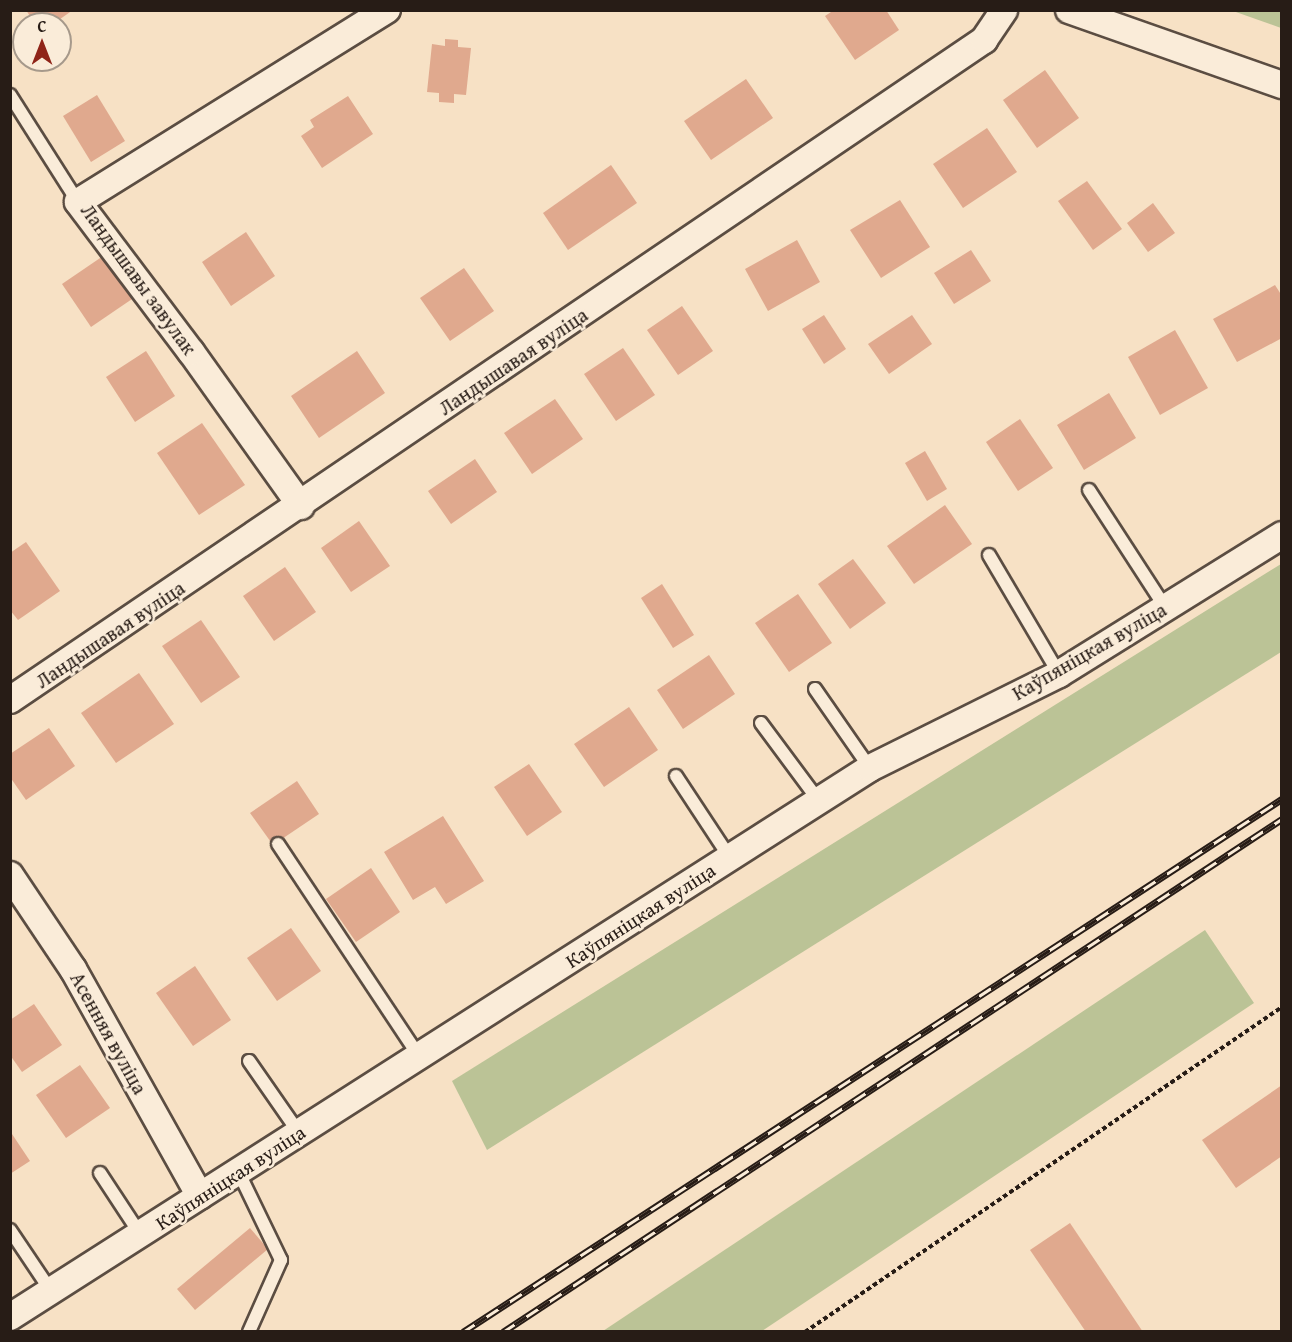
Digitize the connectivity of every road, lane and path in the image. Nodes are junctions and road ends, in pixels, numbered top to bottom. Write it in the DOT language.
graph roads {
  1 [pos="387,10"];
  2 [pos="1004,10"];
  3 [pos="1069,10"];
  4 [pos="1281,85"];
  5 [pos="10,95"];
  6 [pos="78,202"];
  7 [pos="1089,489"];
  8 [pos="301,506"];
  9 [pos="1281,536"];
  10 [pos="989,555"];
  11 [pos="1165,607"];
  12 [pos="1059,674"];
  13 [pos="814,689"];
  14 [pos="10,700"];
  15 [pos="761,723"];
  16 [pos="870,768"];
  17 [pos="676,776"];
  18 [pos="819,801"];
  19 [pos="278,844"];
  20 [pos="730,858"];
  21 [pos="10,875"];
  22 [pos="1281,1007"];
  23 [pos="419,1056"];
  24 [pos="249,1061"];
  25 [pos="299,1133"];
  26 [pos="238,1172"];
  27 [pos="100,1173"];
  28 [pos="200,1196"];
  29 [pos="10,1230"];
  30 [pos="140,1234"];
  31 [pos="51,1292"];
  32 [pos="10,1317"];
  33 [pos="249,1332"];
  34 [pos="805,1332"];
  1 -- 6 [label="street, Ландышавы завулак"];
  2 -- 8 [label="street, Ландышавая вуліца"];
  3 -- 4 [label="street"];
  5 -- 6 [label="lane"];
  6 -- 8 [label="street, Ландышавы завулак"];
  7 -- 11 [label="lane"];
  8 -- 14 [label="street, Ландышавая вуліца"];
  9 -- 11 [label="street, Каўпяніцкая вуліца"];
  10 -- 12 [label="lane"];
  11 -- 12 [label="street, Каўпяніцкая вуліца"];
  12 -- 16 [label="street, Каўпяніцкая вуліца"];
  13 -- 16 [label="lane"];
  15 -- 18 [label="lane"];
  16 -- 18 [label="street, Каўпяніцкая вуліца"];
  17 -- 20 [label="lane"];
  18 -- 20 [label="street, Каўпяніцкая вуліца"];
  19 -- 23 [label="lane"];
  20 -- 23 [label="street, Каўпяніцкая вуліца"];
  21 -- 28 [label="street, Асенняя вуліца"];
  22 -- 34 [label="path"];
  23 -- 25 [label="street, Каўпяніцкая вуліца"];
  24 -- 25 [label="lane"];
  25 -- 26 [label="street, Каўпяніцкая вуліца"];
  26 -- 28 [label="street, Каўпяніцкая вуліца"];
  26 -- 33 [label="lane"];
  27 -- 30 [label="lane"];
  28 -- 30 [label="street, Каўпяніцкая вуліца"];
  29 -- 31 [label="lane"];
  30 -- 31 [label="street, Каўпяніцкая вуліца"];
  31 -- 32 [label="street, Каўпяніцкая вуліца"];
}
